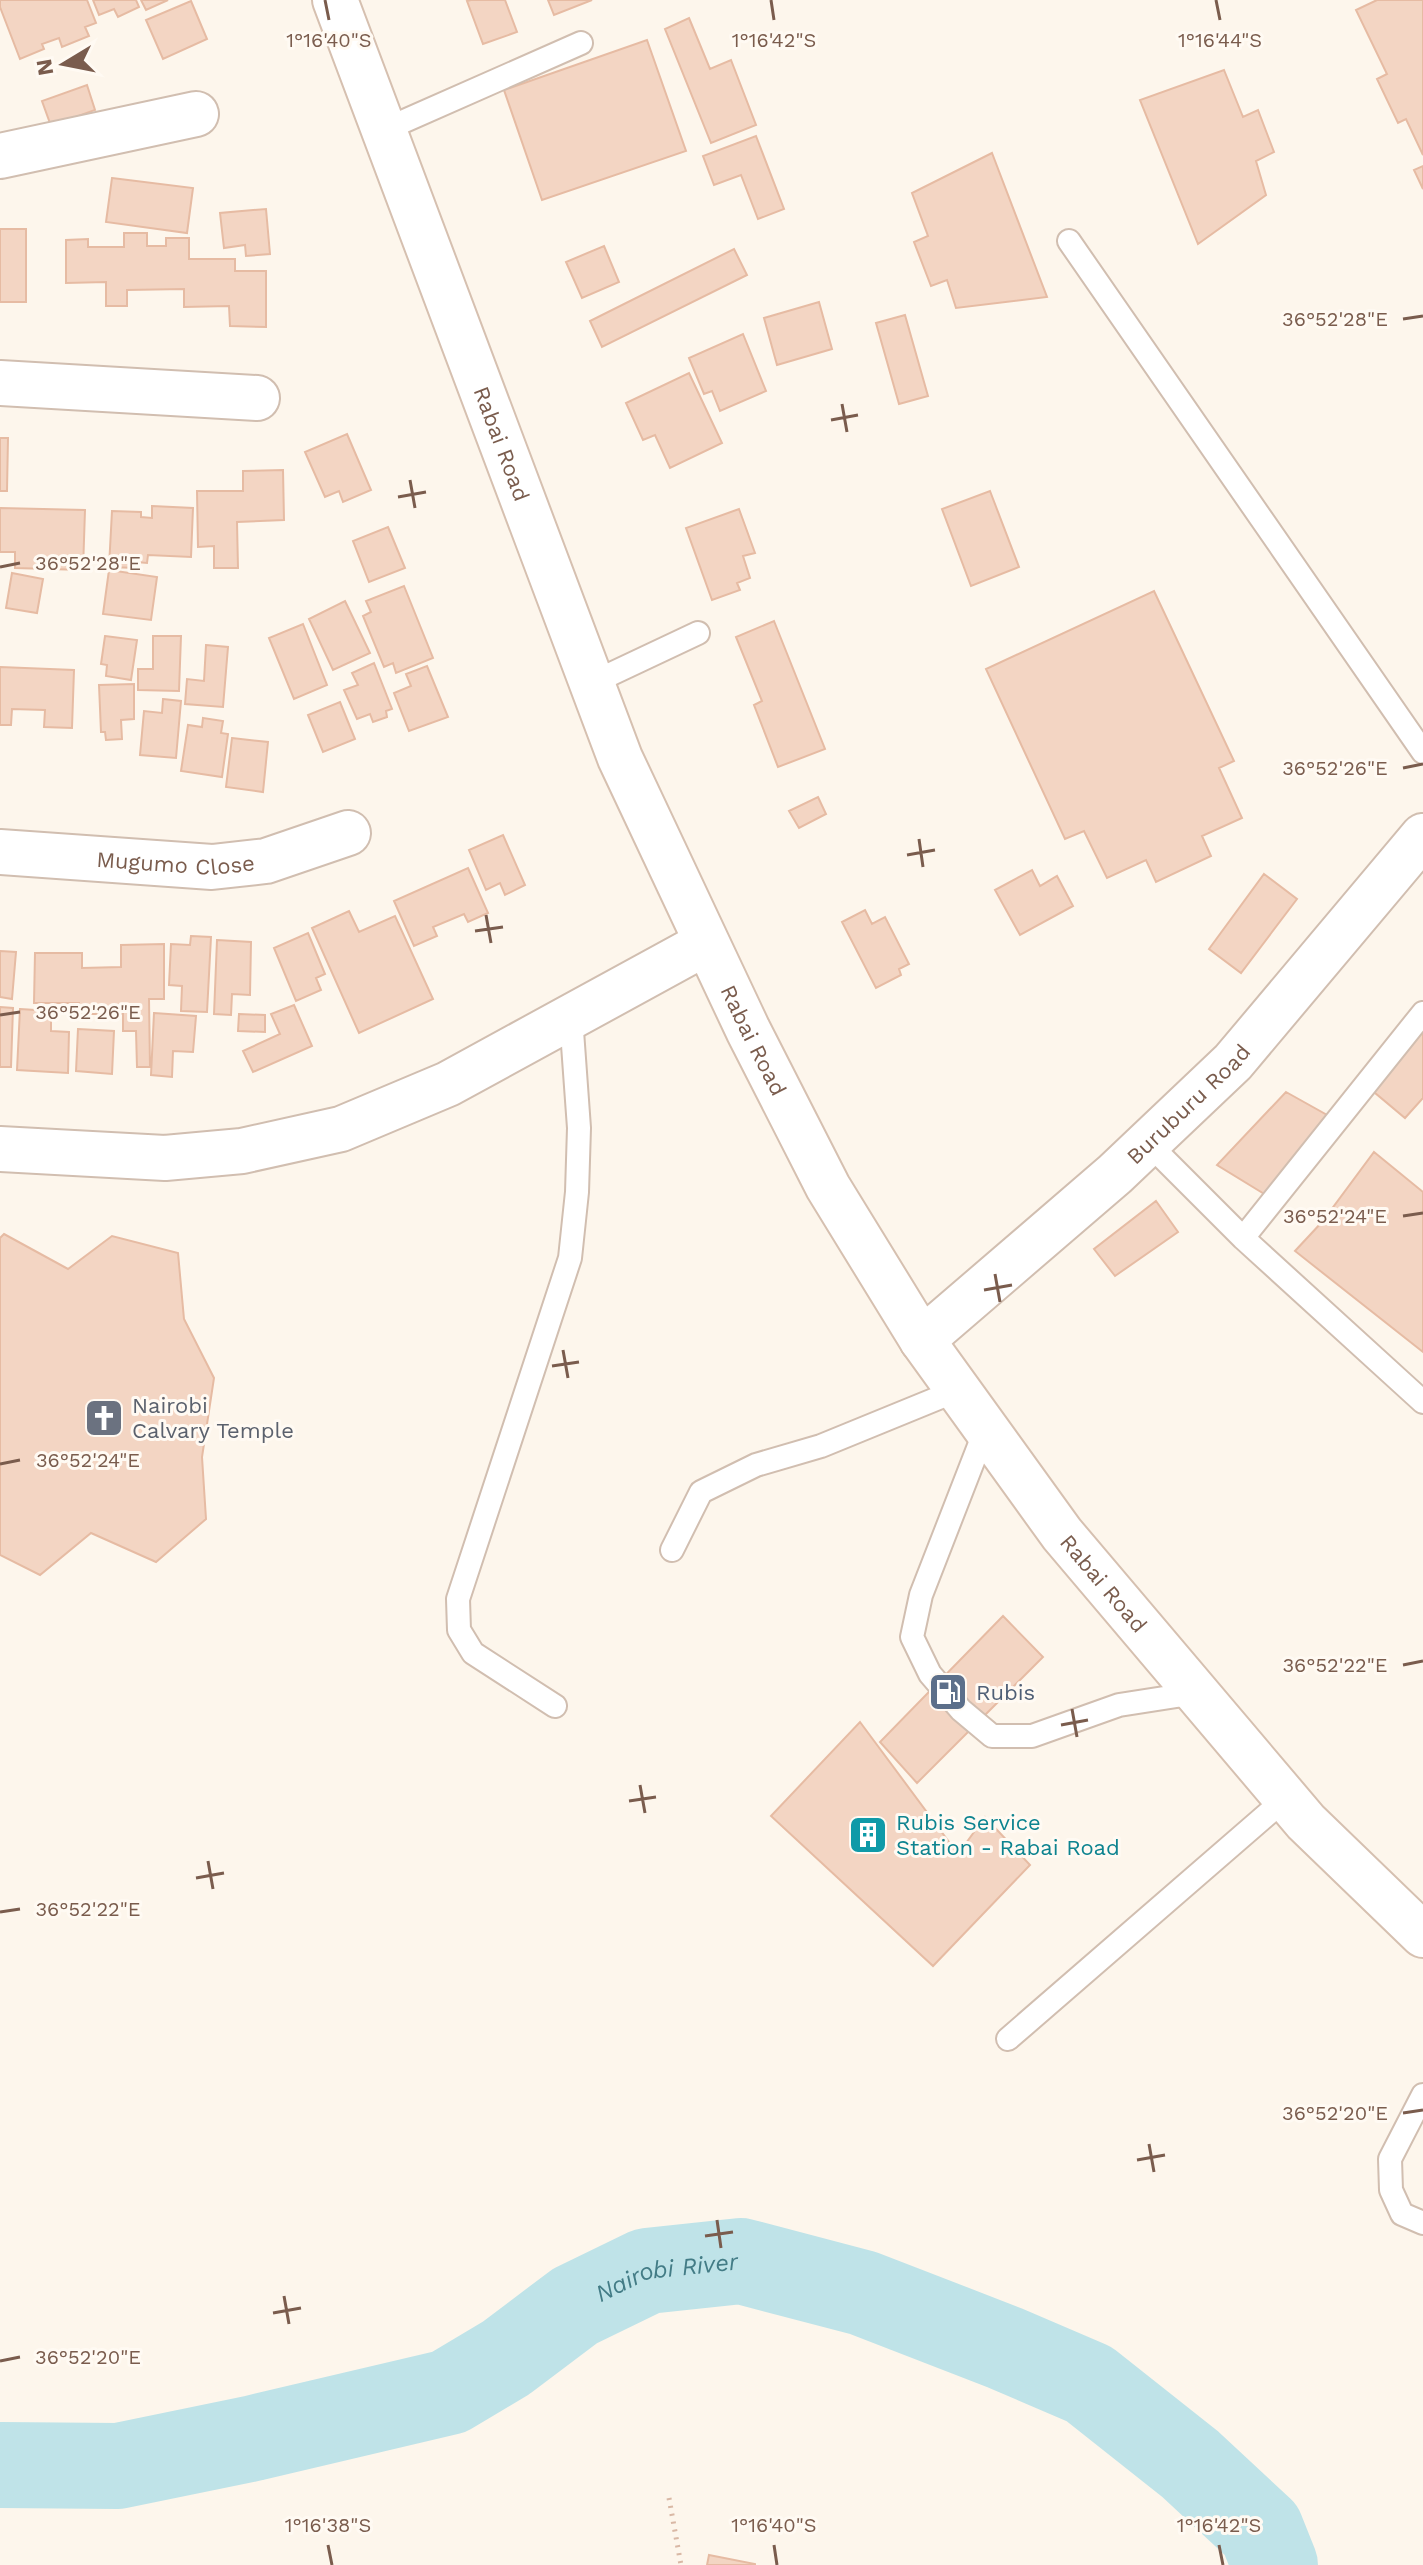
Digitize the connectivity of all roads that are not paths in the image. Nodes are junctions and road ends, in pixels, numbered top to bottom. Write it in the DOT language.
graph roads {
  1 [pos="335,0"];
  2 [pos="581,43"];
  3 [pos="196,114"];
  4 [pos="384,130"];
  5 [pos="0,156"];
  6 [pos="1069,241"];
  7 [pos="0,383"];
  8 [pos="257,398"];
  9 [pos="698,633"];
  10 [pos="592,683"];
  11 [pos="1423,752"];
  12 [pos="348,833"];
  13 [pos="1423,836"];
  14 [pos="0,852"];
  15 [pos="706,943"];
  16 [pos="1423,1013"];
  17 [pos="571,1017"];
  18 [pos="1147,1142"];
  19 [pos="0,1149"];
  20 [pos="1243,1238"];
  21 [pos="922,1340"];
  22 [pos="958,1390"];
  23 [pos="1423,1402"];
  24 [pos="986,1428"];
  25 [pos="672,1550"];
  26 [pos="1196,1693"];
  27 [pos="555,1706"];
  28 [pos="1286,1798"];
  29 [pos="1423,1935"];
  30 [pos="1008,2039"];
  31 [pos="1423,2095"];
  32 [pos="1423,2223"];
  1 -- 4 [label="street, Rabai Road"];
  2 -- 4 [label="lane"];
  3 -- 5 [label="street"];
  4 -- 10 [label="street, Rabai Road"];
  6 -- 11 [label="lane"];
  7 -- 8 [label="street"];
  9 -- 10 [label="lane"];
  10 -- 15 [label="street, Rabai Road"];
  12 -- 14 [label="street, Mugumo Close"];
  13 -- 18 [label="street, Buruburu Road"];
  15 -- 17 [label="street"];
  15 -- 21 [label="street, Rabai Road"];
  16 -- 20 [label="lane"];
  17 -- 19 [label="street"];
  17 -- 27 [label="lane"];
  18 -- 20 [label="lane"];
  18 -- 21 [label="street, Buruburu Road"];
  20 -- 23 [label="lane"];
  21 -- 22 [label="street, Rabai Road"];
  22 -- 24 [label="street, Rabai Road"];
  22 -- 25 [label="lane"];
  24 -- 26 [label="street, Rabai Road"];
  24 -- 26 [label="lane"];
  26 -- 28 [label="street, Rabai Road"];
  28 -- 29 [label="street, Rabai Road"];
  28 -- 30 [label="lane"];
  31 -- 32 [label="lane"];
}
